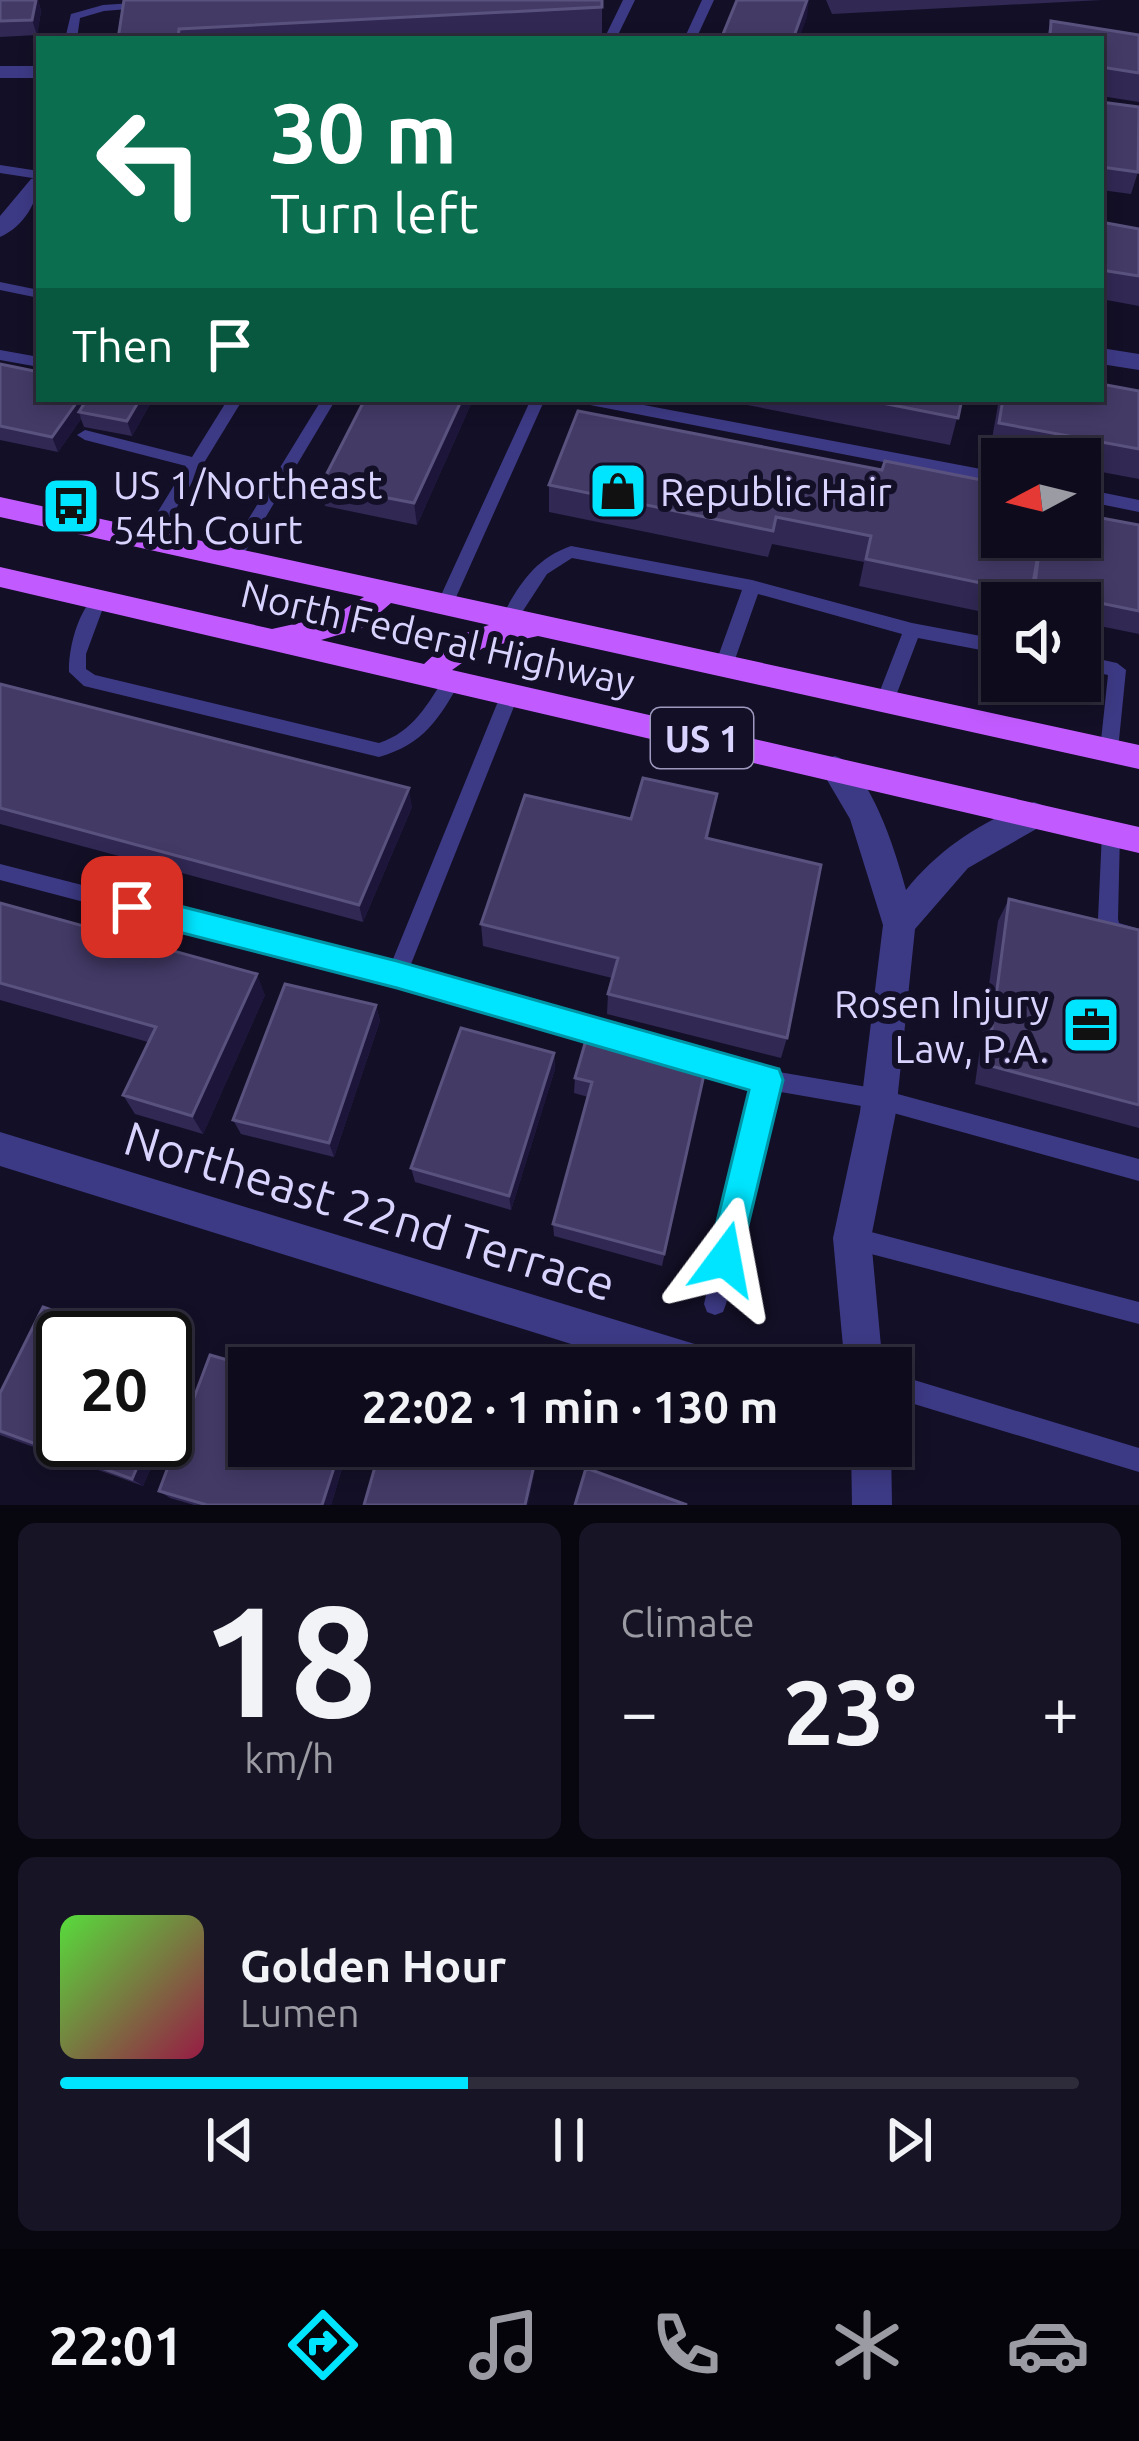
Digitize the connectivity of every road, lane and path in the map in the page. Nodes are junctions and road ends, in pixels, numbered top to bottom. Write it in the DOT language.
graph roads {
  1 [pos="629,0"];
  2 [pos="708,0"];
  3 [pos="167,4"];
  4 [pos="72,36"];
  5 [pos="611,36"];
  6 [pos="691,36"];
  7 [pos="0,72"];
  8 [pos="36,72"];
  9 [pos="0,169"];
  10 [pos="36,178"];
  11 [pos="36,183"];
  12 [pos="0,230"];
  13 [pos="0,286"];
  14 [pos="33,292"];
  15 [pos="0,355"];
  16 [pos="1104,356"];
  17 [pos="36,361"];
  18 [pos="1139,362"];
  19 [pos="233,402"];
  20 [pos="327,402"];
  21 [pos="537,402"];
  22 [pos="601,402"];
  23 [pos="85,435"];
  24 [pos="196,463"];
  25 [pos="981,475"];
  26 [pos="1101,498"];
  27 [pos="0,506"];
  28 [pos="1139,506"];
  29 [pos="149,539"];
  30 [pos="233,558"];
  31 [pos="0,577"];
  32 [pos="752,586"];
  33 [pos="386,591"];
  34 [pos="98,600"];
  35 [pos="445,604"];
  36 [pos="509,618"];
  37 [pos="546,626"];
  38 [pos="912,630"];
  39 [pos="265,638"];
  40 [pos="981,643"];
  41 [pos="724,665"];
  42 [pos="1101,667"];
  43 [pos="441,678"];
  44 [pos="510,694"];
  45 [pos="885,701"];
  46 [pos="1124,753"];
  47 [pos="835,768"];
  48 [pos="1034,815"];
  49 [pos="1125,836"];
  50 [pos="0,872"];
  51 [pos="898,925"];
  52 [pos="1139,938"];
  53 [pos="397,975"];
  54 [pos="767,1080"];
  55 [pos="879,1099"];
  56 [pos="0,1149"];
  57 [pos="1139,1170"];
  58 [pos="851,1238"];
  59 [pos="715,1304"];
  60 [pos="1139,1313"];
  61 [pos="643,1347"];
  62 [pos="862,1347"];
  63 [pos="912,1390"];
  64 [pos="1139,1460"];
  65 [pos="871,1467"];
  66 [pos="872,1505"];
  1 -- 5 [label="lane"];
  2 -- 6 [label="lane"];
  3 -- 4 [label="lane"];
  7 -- 8 [label="street"];
  9 -- 10 [label="lane"];
  11 -- 12 [label="street"];
  13 -- 14 [label="lane"];
  15 -- 17 [label="lane"];
  16 -- 18 [label="street"];
  19 -- 24 [label="lane"];
  20 -- 30 [label="lane"];
  21 -- 35 [label="lane"];
  22 -- 25 [label="lane"];
  23 -- 24 [label="lane"];
  24 -- 29 [label="lane"];
  26 -- 28 [label="lane"];
  27 -- 29 [label="main road, North Federal Highway / US 1"];
  29 -- 30 [label="main road, North Federal Highway / US 1"];
  30 -- 33 [label="main road, North Federal Highway / US 1"];
  31 -- 34 [label="main road, North Federal Highway / US 1"];
  32 -- 36 [label="lane"];
  32 -- 38 [label="lane"];
  32 -- 41 [label="lane"];
  33 -- 35 [label="main road, North Federal Highway / US 1"];
  33 -- 39 [label="main road"];
  34 -- 39 [label="main road, North Federal Highway / US 1"];
  34 -- 43 [label="lane"];
  35 -- 36 [label="main road, North Federal Highway / US 1"];
  36 -- 37 [label="main road, North Federal Highway / US 1"];
  37 -- 41 [label="main road, North Federal Highway / US 1"];
  37 -- 43 [label="main road"];
  38 -- 40 [label="lane"];
  38 -- 45 [label="lane"];
  39 -- 43 [label="main road, North Federal Highway / US 1"];
  41 -- 45 [label="main road, North Federal Highway / US 1"];
  42 -- 46 [label="lane"];
  43 -- 44 [label="main road, North Federal Highway / US 1"];
  44 -- 47 [label="main road, North Federal Highway / US 1"];
  44 -- 53 [label="lane"];
  45 -- 46 [label="main road, North Federal Highway / US 1"];
  47 -- 48 [label="main road, North Federal Highway / US 1"];
  47 -- 51 [label="street"];
  48 -- 49 [label="main road, North Federal Highway / US 1"];
  48 -- 51 [label="street"];
  49 -- 52 [label="lane"];
  50 -- 53 [label="lane"];
  51 -- 55 [label="street"];
  53 -- 54 [label="lane"];
  54 -- 55 [label="lane"];
  54 -- 59 [label="lane"];
  55 -- 57 [label="lane"];
  55 -- 58 [label="street"];
  56 -- 61 [label="street, Northeast 22nd Terrace"];
  58 -- 60 [label="lane"];
  58 -- 62 [label="street"];
  63 -- 64 [label="lane"];
  65 -- 66 [label="street"];
}
